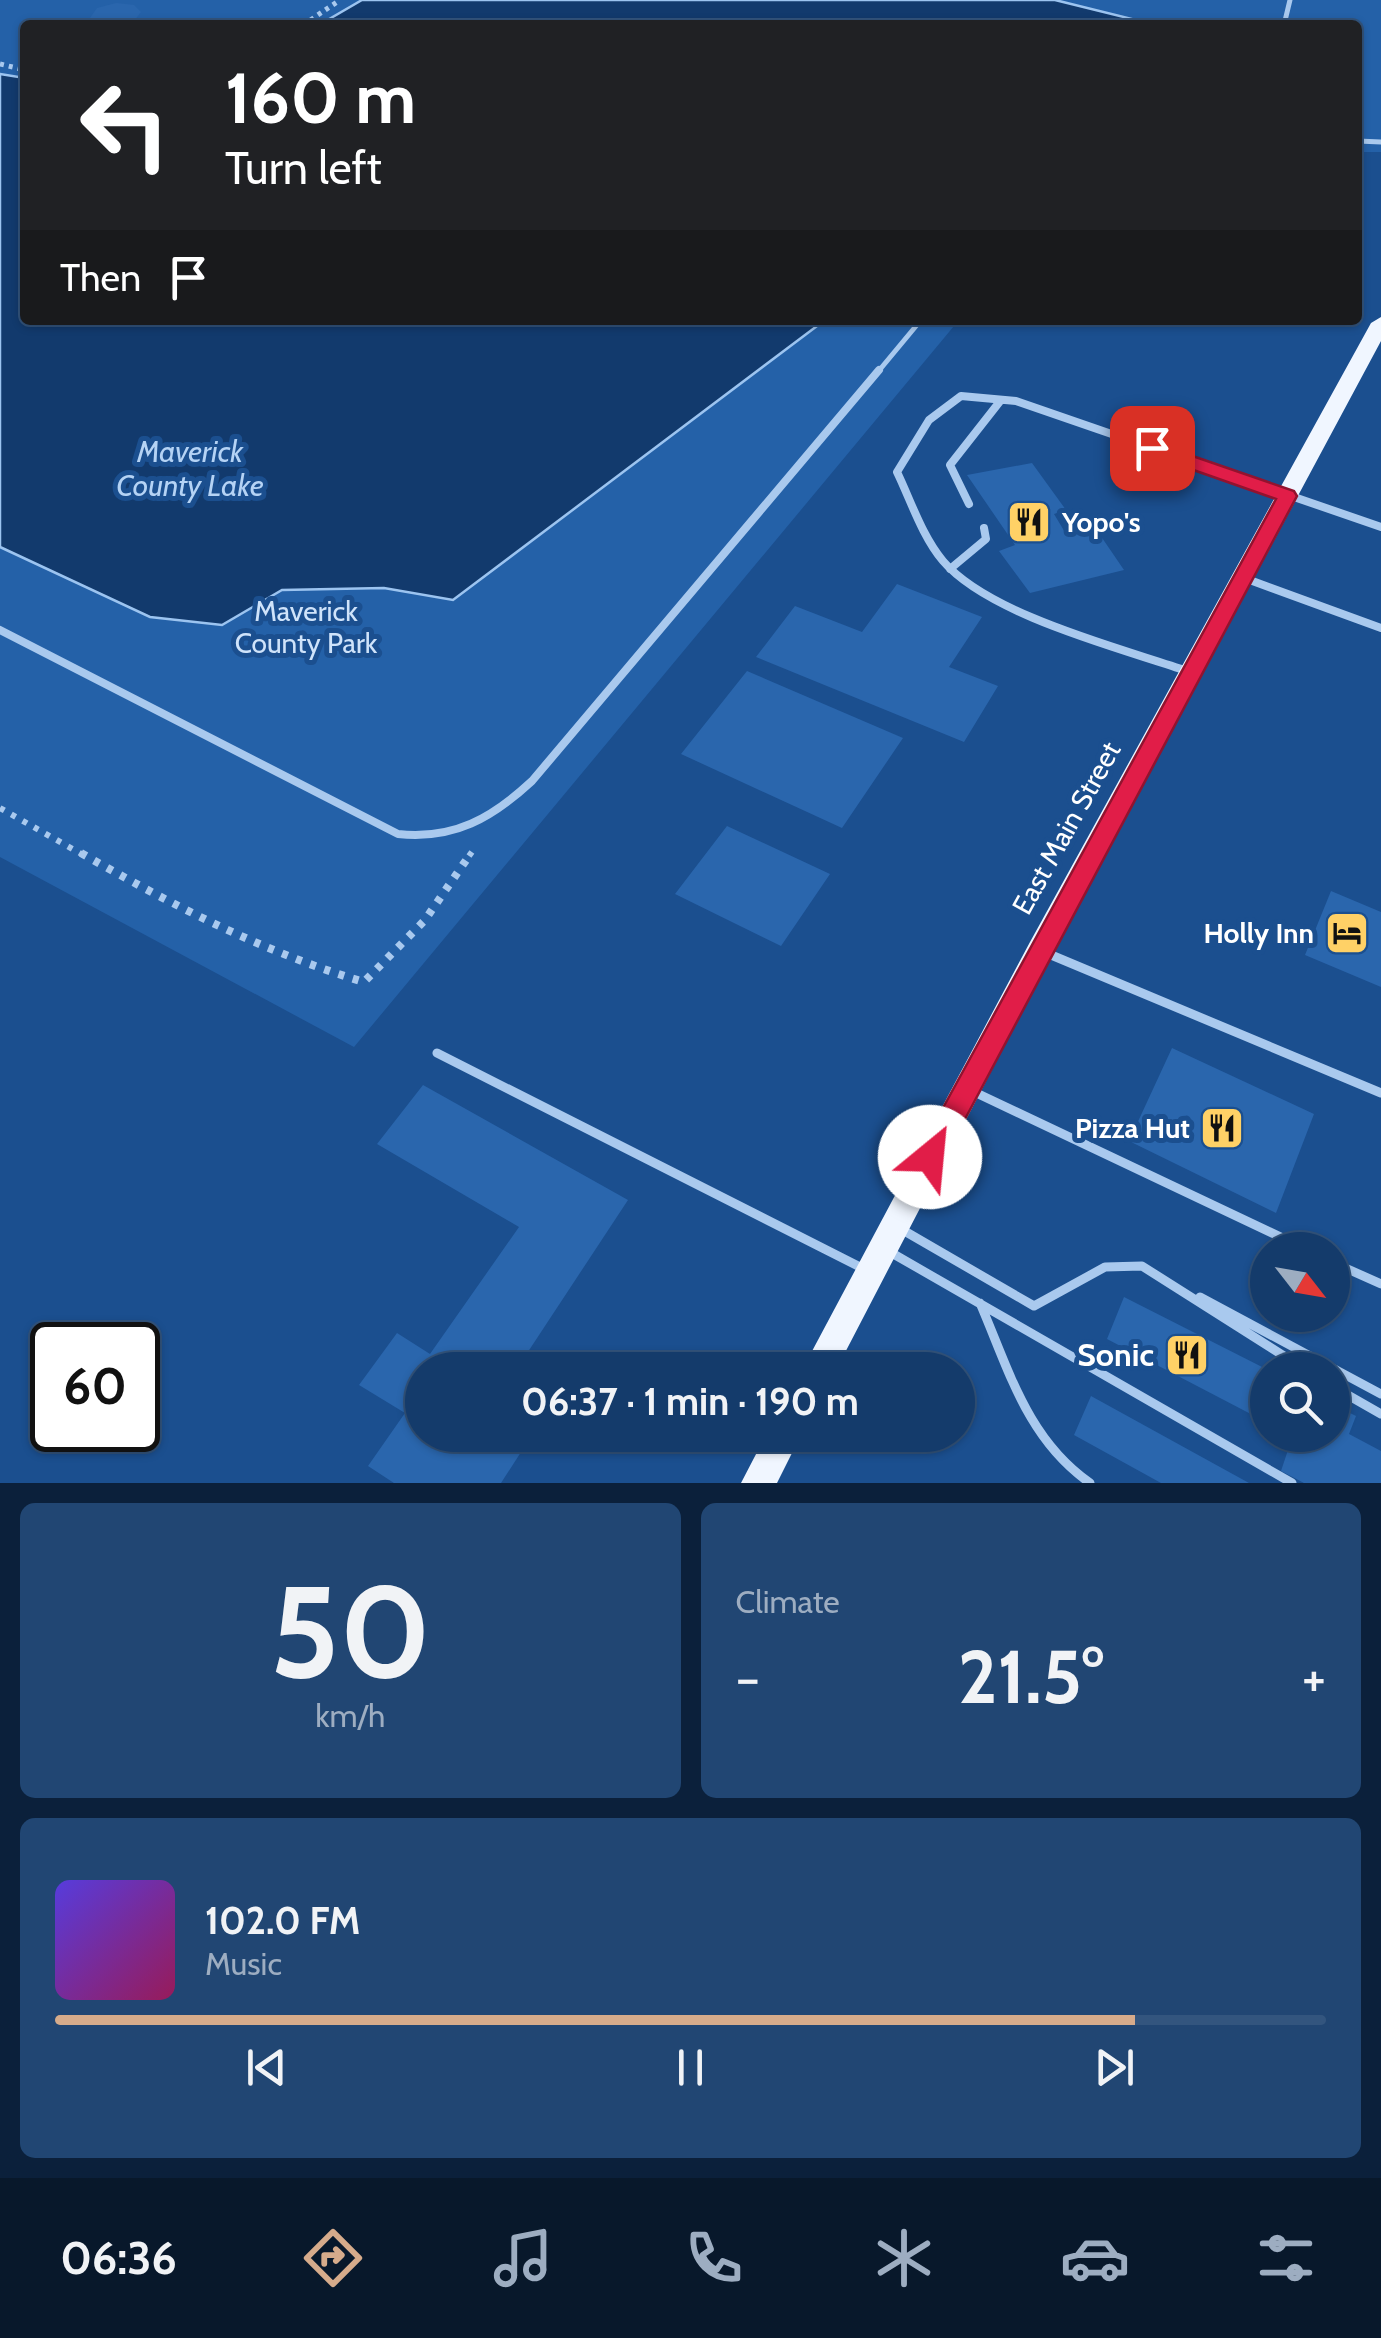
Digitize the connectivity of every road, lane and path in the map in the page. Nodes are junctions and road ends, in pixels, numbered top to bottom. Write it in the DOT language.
graph roads {
  1 [pos="340,0"];
  2 [pos="310,20"];
  3 [pos="1381,323"];
  4 [pos="916,325"];
  5 [pos="1002,400"];
  6 [pos="1287,496"];
  7 [pos="970,504"];
  8 [pos="1381,527"];
  9 [pos="984,528"];
  10 [pos="950,569"];
  11 [pos="1243,577"];
  12 [pos="1381,628"];
  13 [pos="0,630"];
  14 [pos="1191,672"];
  15 [pos="0,808"];
  16 [pos="500,812"];
  17 [pos="1040,950"];
  18 [pos="437,1052"];
  19 [pos="966,1088"];
  20 [pos="1381,1094"];
  21 [pos="1270,1232"];
  22 [pos="888,1236"];
  23 [pos="1142,1266"];
  24 [pos="1350,1270"];
  25 [pos="870,1272"];
  26 [pos="1381,1284"];
  27 [pos="980,1303"];
  28 [pos="828,1352"];
  29 [pos="1278,1352"];
  30 [pos="1381,1394"];
  31 [pos="1350,1396"];
  32 [pos="1381,1414"];
  33 [pos="775,1452"];
  34 [pos="758,1483"];
  35 [pos="1090,1483"];
  36 [pos="1292,1483"];
  1 -- 2 [label="path"];
  3 -- 6 [label="main road, East Main Street"];
  4 -- 16 [label="lane"];
  5 -- 6 [label="lane"];
  5 -- 7 [label="lane"];
  5 -- 10 [label="lane"];
  6 -- 8 [label="lane"];
  6 -- 11 [label="main road, East Main Street"];
  9 -- 10 [label="lane"];
  10 -- 14 [label="lane"];
  11 -- 12 [label="lane"];
  11 -- 14 [label="main road, East Main Street"];
  13 -- 16 [label="lane"];
  14 -- 17 [label="main road, East Main Street"];
  15 -- 16 [label="path"];
  17 -- 19 [label="main road, East Main Street"];
  17 -- 20 [label="lane"];
  18 -- 25 [label="lane"];
  19 -- 21 [label="lane"];
  19 -- 22 [label="main road, East Main Street"];
  22 -- 23 [label="lane"];
  22 -- 25 [label="main road, East Main Street"];
  22 -- 27 [label="lane"];
  23 -- 29 [label="lane"];
  23 -- 30 [label="lane"];
  24 -- 26 [label="lane"];
  25 -- 28 [label="main road, East Main Street"];
  27 -- 35 [label="lane"];
  27 -- 36 [label="lane"];
  31 -- 32 [label="lane"];
  33 -- 34 [label="main road"];
}
